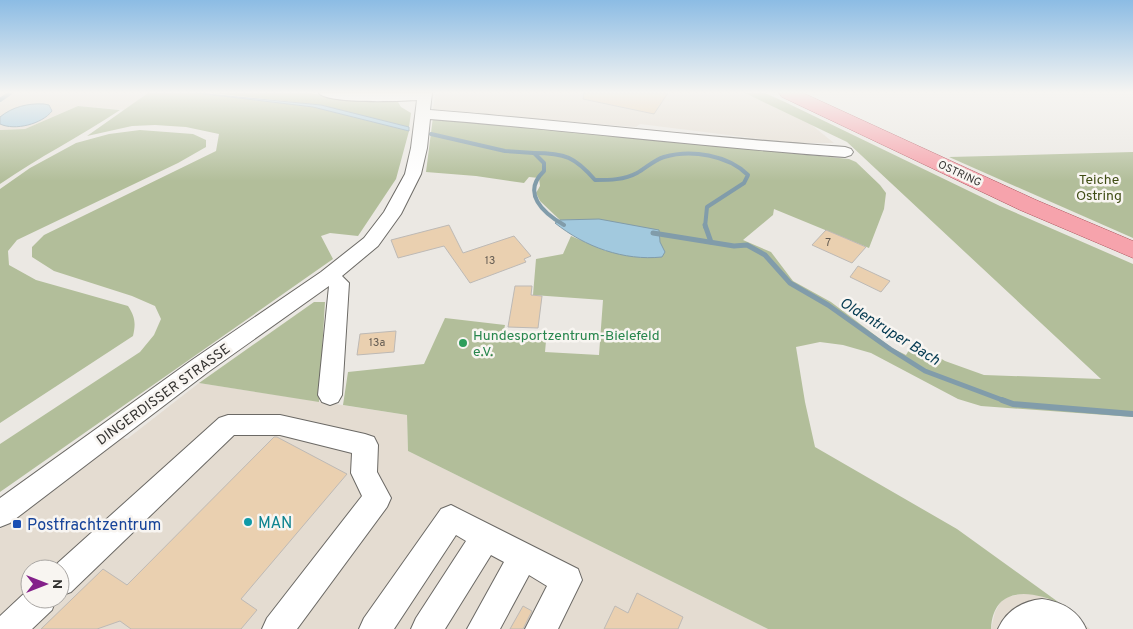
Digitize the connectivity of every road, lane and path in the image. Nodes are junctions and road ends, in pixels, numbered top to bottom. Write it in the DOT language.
graph roads {
  1 [pos="422,122"];
  2 [pos="531,122"];
  3 [pos="851,122"];
  4 [pos="845,152"];
  5 [pos="1133,250"];
  6 [pos="328,277"];
  7 [pos="330,395"];
  8 [pos="0,514"];
  9 [pos="486,536"];
  10 [pos="523,556"];
  11 [pos="70,572"];
  12 [pos="30,609"];
  13 [pos="8,629"];
  14 [pos="278,629"];
  15 [pos="375,629"];
  16 [pos="427,629"];
  17 [pos="483,629"];
  18 [pos="541,629"];
  19 [pos="1014,629"];
  20 [pos="1070,629"];
  1 -- 6 [label="street, DINGERDISSER STRASSE"];
  2 -- 4 [label="street"];
  3 -- 5 [label="main road, OSTRING"];
  6 -- 7 [label="street"];
  6 -- 8 [label="street, DINGERDISSER STRASSE"];
  9 -- 10 [label="street"];
  9 -- 15 [label="street"];
  9 -- 16 [label="street"];
  10 -- 17 [label="street"];
  10 -- 18 [label="street"];
  11 -- 14 [label="street"];
  12 -- 13 [label="street"];
  19 -- 20 [label="street"];
}
